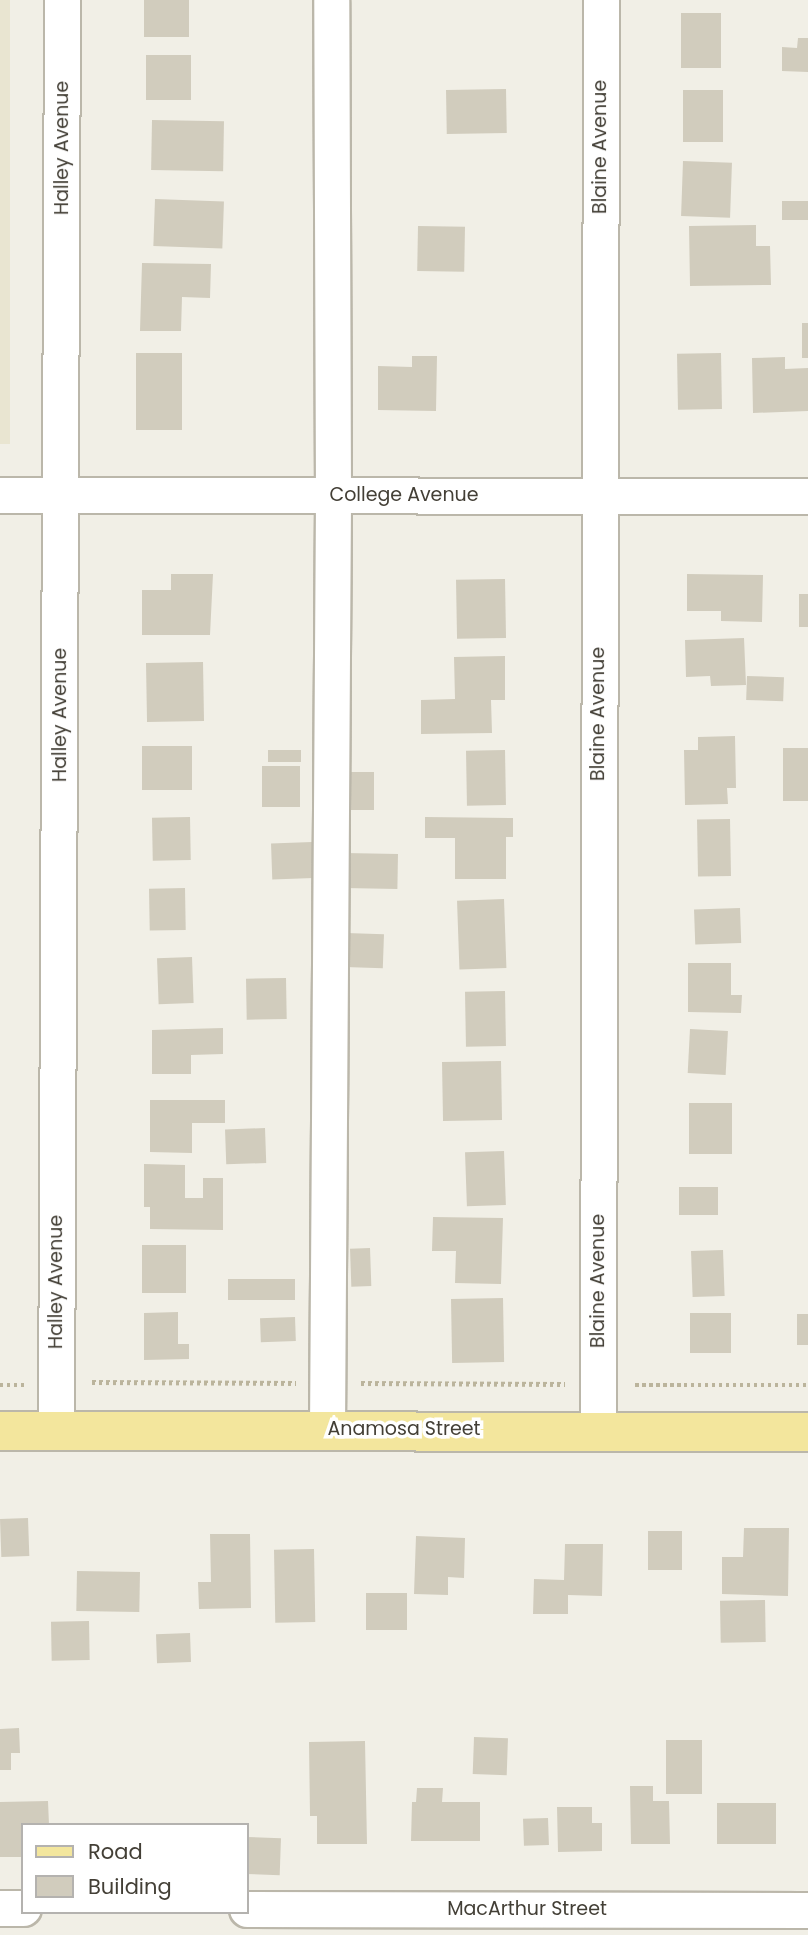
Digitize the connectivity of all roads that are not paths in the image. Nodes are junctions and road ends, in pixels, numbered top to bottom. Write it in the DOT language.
graph roads {
  1 [pos="62,0"];
  2 [pos="331,0"];
  3 [pos="600,0"];
  4 [pos="599,494"];
  5 [pos="0,495"];
  6 [pos="61,495"];
  7 [pos="333,495"];
  8 [pos="808,496"];
  9 [pos="598,1429"];
  10 [pos="327,1430"];
  11 [pos="0,1431"];
  12 [pos="55,1431"];
  13 [pos="808,1432"];
  14 [pos="0,1908"];
  15 [pos="21,1908"];
  16 [pos="248,1909"];
  17 [pos="808,1910"];
  1 -- 6 [label="street, Halley Avenue"];
  2 -- 7 [label="street"];
  3 -- 4 [label="street, Blaine Avenue"];
  4 -- 7 [label="street, College Avenue"];
  4 -- 8 [label="street, College Avenue"];
  4 -- 9 [label="street, Blaine Avenue"];
  5 -- 6 [label="street, College Avenue"];
  6 -- 7 [label="street, College Avenue"];
  6 -- 12 [label="street, Halley Avenue"];
  7 -- 10 [label="street"];
  9 -- 10 [label="main road, Anamosa Street"];
  9 -- 13 [label="main road, Anamosa Street"];
  10 -- 12 [label="main road, Anamosa Street"];
  11 -- 12 [label="main road, Anamosa Street"];
  14 -- 15 [label="street"];
  16 -- 17 [label="street, MacArthur Street"];
}
